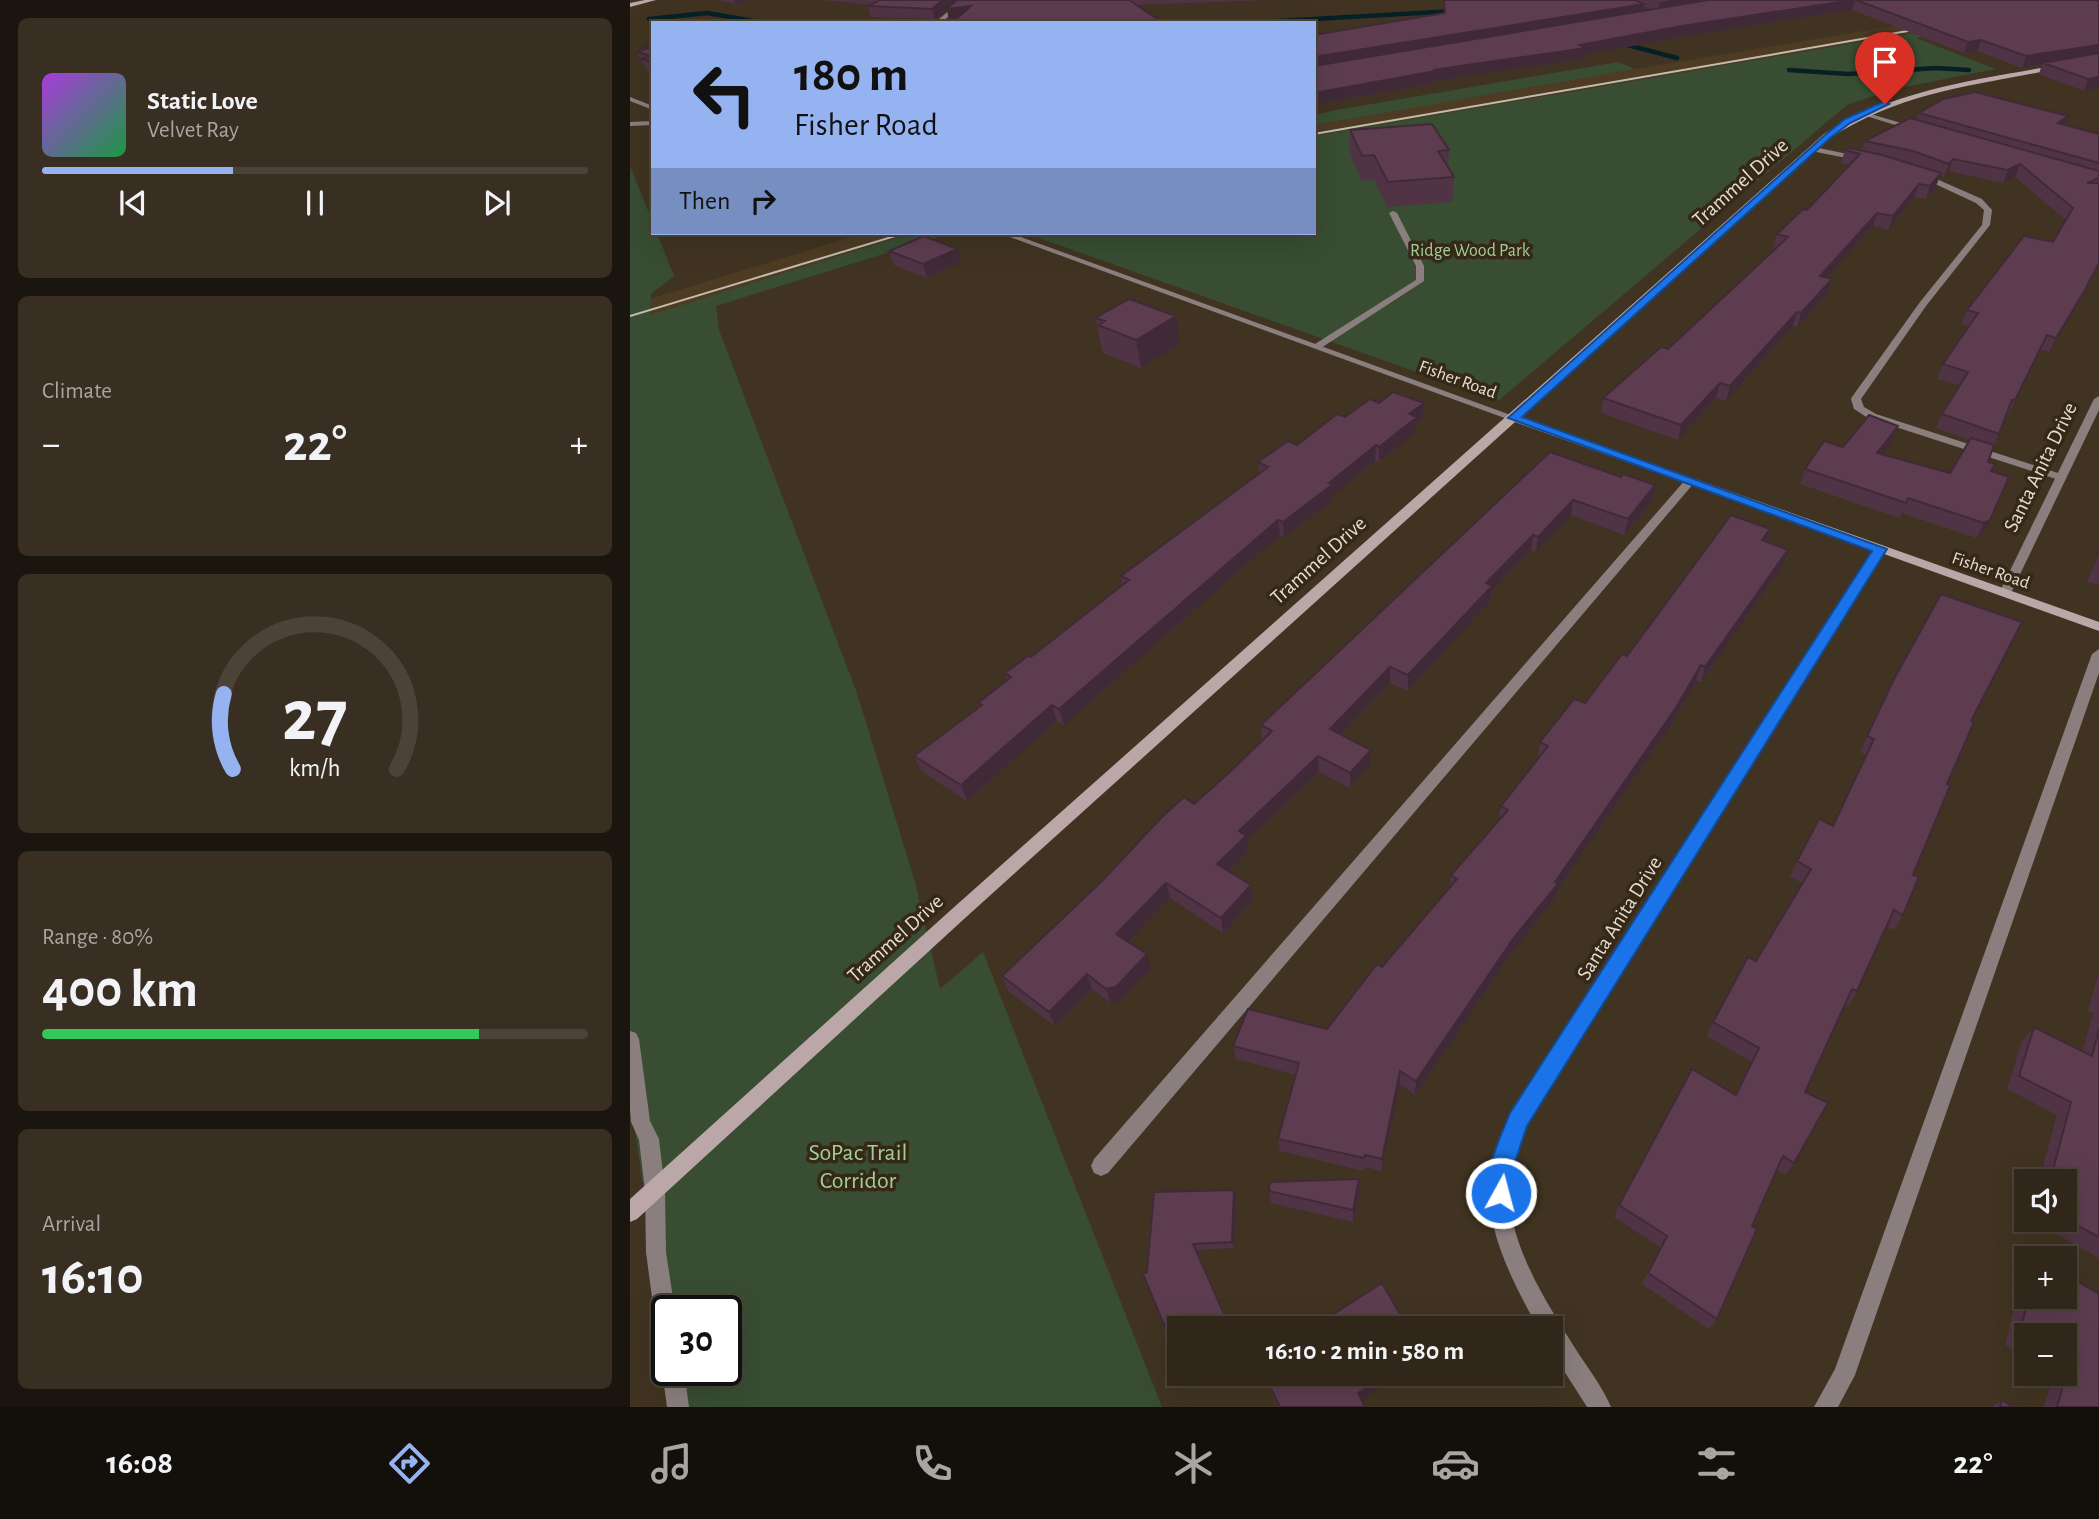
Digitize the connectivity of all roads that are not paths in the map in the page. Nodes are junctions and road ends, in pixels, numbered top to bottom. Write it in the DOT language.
graph roads {
  1 [pos="653,0"];
  2 [pos="965,0"];
  3 [pos="630,5"];
  4 [pos="939,21"];
  5 [pos="2073,64"];
  6 [pos="630,99"];
  7 [pos="651,107"];
  8 [pos="1862,113"];
  9 [pos="651,123"];
  10 [pos="630,124"];
  11 [pos="1925,131"];
  12 [pos="1814,149"];
  13 [pos="1877,163"];
  14 [pos="1917,173"];
  15 [pos="1393,213"];
  16 [pos="1009,235"];
  17 [pos="1318,346"];
  18 [pos="2099,399"];
  19 [pos="1514,418"];
  20 [pos="2060,477"];
  21 [pos="1690,481"];
  22 [pos="1880,549"];
  23 [pos="2005,593"];
  24 [pos="2099,627"];
  25 [pos="2099,654"];
  26 [pos="630,1039"];
  27 [pos="1101,1166"];
  28 [pos="655,1191"];
  29 [pos="630,1212"];
  30 [pos="662,1295"];
  31 [pos="675,1386"];
  32 [pos="678,1407"];
  33 [pos="1601,1407"];
  34 [pos="1825,1407"];
  1 -- 3 [label="street"];
  2 -- 4 [label="street"];
  5 -- 8 [label="street, Trammel Drive"];
  6 -- 7 [label="street"];
  8 -- 11 [label="street"];
  8 -- 12 [label="street, Trammel Drive"];
  9 -- 10 [label="street"];
  12 -- 13 [label="street"];
  12 -- 19 [label="street, Trammel Drive"];
  14 -- 20 [label="street"];
  15 -- 17 [label="street"];
  16 -- 17 [label="street, Fisher Road"];
  17 -- 19 [label="street, Fisher Road"];
  18 -- 20 [label="street, Santa Anita Drive"];
  19 -- 21 [label="street, Fisher Road"];
  19 -- 28 [label="street, Trammel Drive"];
  20 -- 23 [label="street, Santa Anita Drive"];
  21 -- 22 [label="street, Fisher Road"];
  21 -- 27 [label="street"];
  22 -- 23 [label="street, Fisher Road"];
  22 -- 33 [label="street, Santa Anita Drive"];
  23 -- 24 [label="street, Fisher Road"];
  25 -- 34 [label="street"];
  26 -- 28 [label="street"];
  28 -- 29 [label="street, Trammel Drive"];
  28 -- 30 [label="street"];
  31 -- 32 [label="street"];
}
